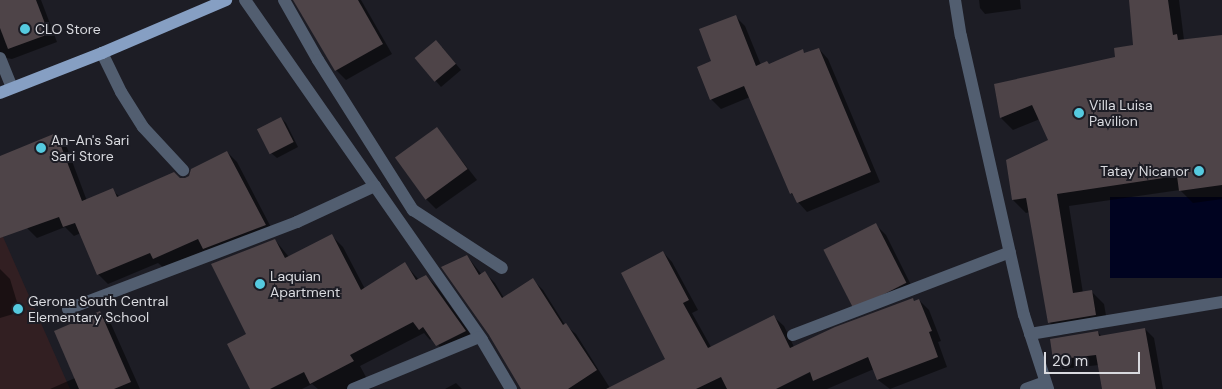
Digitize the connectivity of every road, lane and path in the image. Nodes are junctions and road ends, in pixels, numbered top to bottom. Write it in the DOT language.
graph roads {
  1 [pos="226,0"];
  2 [pos="245,0"];
  3 [pos="284,0"];
  4 [pos="955,0"];
  5 [pos="102,53"];
  6 [pos="0,58"];
  7 [pos="12,88"];
  8 [pos="0,93"];
  9 [pos="183,170"];
  10 [pos="375,186"];
  11 [pos="1010,252"];
  12 [pos="502,268"];
  13 [pos="1222,302"];
  14 [pos="68,309"];
  15 [pos="1030,334"];
  16 [pos="793,335"];
  17 [pos="480,336"];
  18 [pos="1046,385"];
  19 [pos="353,389"];
  20 [pos="511,389"];
  21 [pos="1026,389"];
  1 -- 5 [label="main road"];
  2 -- 10 [label="street"];
  3 -- 12 [label="street"];
  4 -- 11 [label="street"];
  5 -- 7 [label="main road"];
  5 -- 9 [label="street"];
  6 -- 7 [label="street"];
  7 -- 8 [label="main road"];
  10 -- 14 [label="street"];
  10 -- 17 [label="street"];
  11 -- 15 [label="street"];
  11 -- 16 [label="street"];
  13 -- 15 [label="street"];
  15 -- 18 [label="street"];
  17 -- 19 [label="street"];
  17 -- 20 [label="street"];
  18 -- 21 [label="street"];
}
